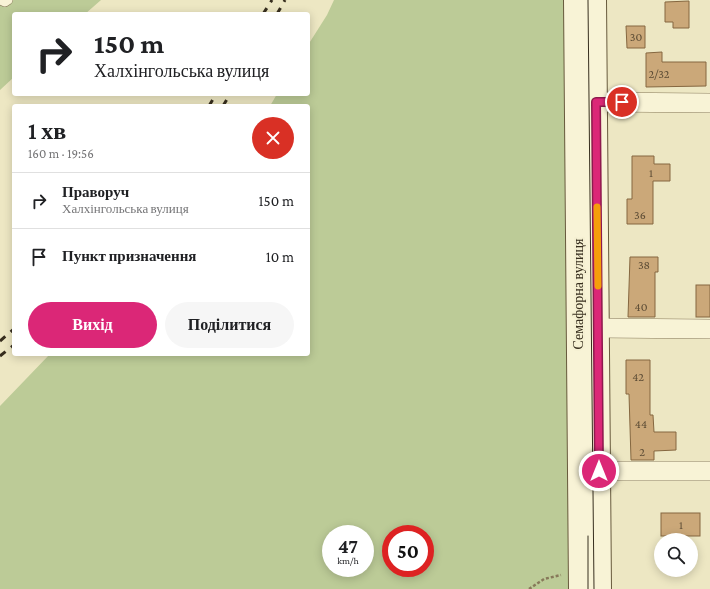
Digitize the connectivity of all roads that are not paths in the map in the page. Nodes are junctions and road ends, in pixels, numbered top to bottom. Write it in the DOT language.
graph roads {
  1 [pos="575,0"];
  2 [pos="595,0"];
  3 [pos="596,102"];
  4 [pos="710,103"];
  5 [pos="598,328"];
  6 [pos="710,329"];
  7 [pos="599,471"];
  8 [pos="710,471"];
  9 [pos="580,581"];
  10 [pos="600,589"];
  1 -- 9 [label="main road, Семафорна вулиця"];
  2 -- 3 [label="main road, Семафорна вулиця"];
  3 -- 4 [label="street"];
  3 -- 5 [label="main road, Семафорна вулиця"];
  5 -- 6 [label="street"];
  5 -- 7 [label="main road, Семафорна вулиця"];
  7 -- 8 [label="street"];
  7 -- 10 [label="main road, Семафорна вулиця"];
}
